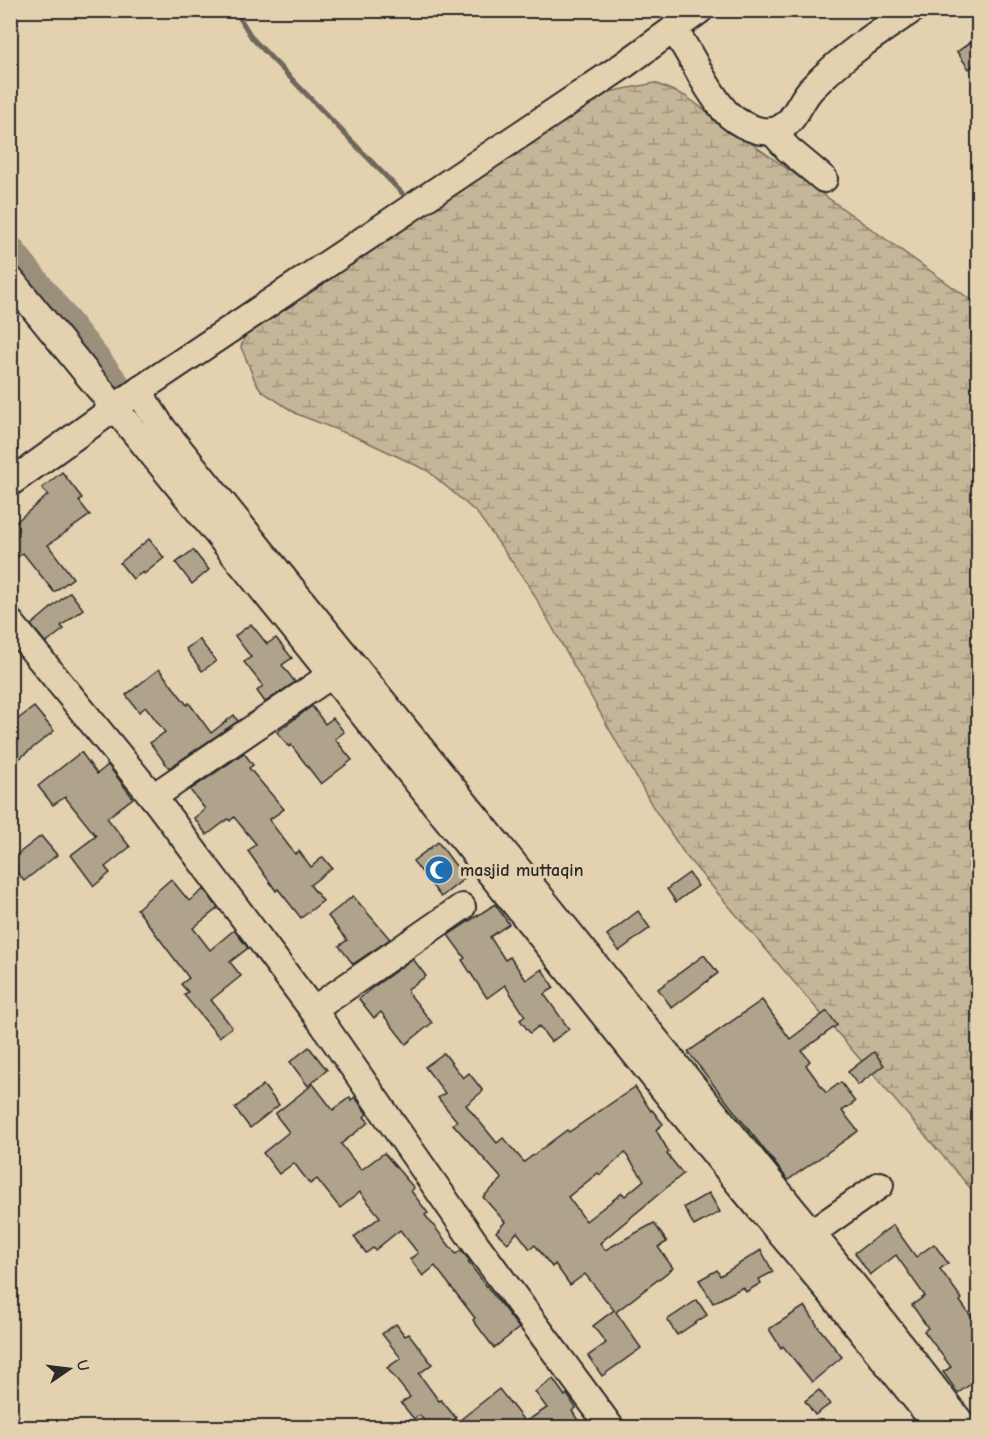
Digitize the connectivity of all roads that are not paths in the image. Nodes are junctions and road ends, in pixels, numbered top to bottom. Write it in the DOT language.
graph roads {
  1 [pos="912,10"];
  2 [pos="679,21"];
  3 [pos="772,131"];
  4 [pos="824,179"];
  5 [pos="10,279"];
  6 [pos="128,398"];
  7 [pos="10,483"];
  8 [pos="10,622"];
  9 [pos="332,675"];
  10 [pos="153,797"];
  11 [pos="462,907"];
  12 [pos="313,1010"];
  13 [pos="880,1185"];
  14 [pos="812,1233"];
  15 [pos="611,1428"];
  16 [pos="939,1428"];
  17 [pos="965,1428"];
  1 -- 3 [label="street"];
  2 -- 3 [label="street"];
  2 -- 6 [label="street"];
  3 -- 4 [label="street"];
  5 -- 6 [label="street"];
  6 -- 7 [label="street"];
  6 -- 9 [label="street"];
  6 -- 14 [label="street"];
  8 -- 10 [label="street"];
  9 -- 10 [label="street"];
  9 -- 16 [label="street"];
  10 -- 12 [label="street"];
  11 -- 12 [label="street"];
  12 -- 15 [label="street"];
  13 -- 14 [label="street"];
  14 -- 17 [label="street"];
}
